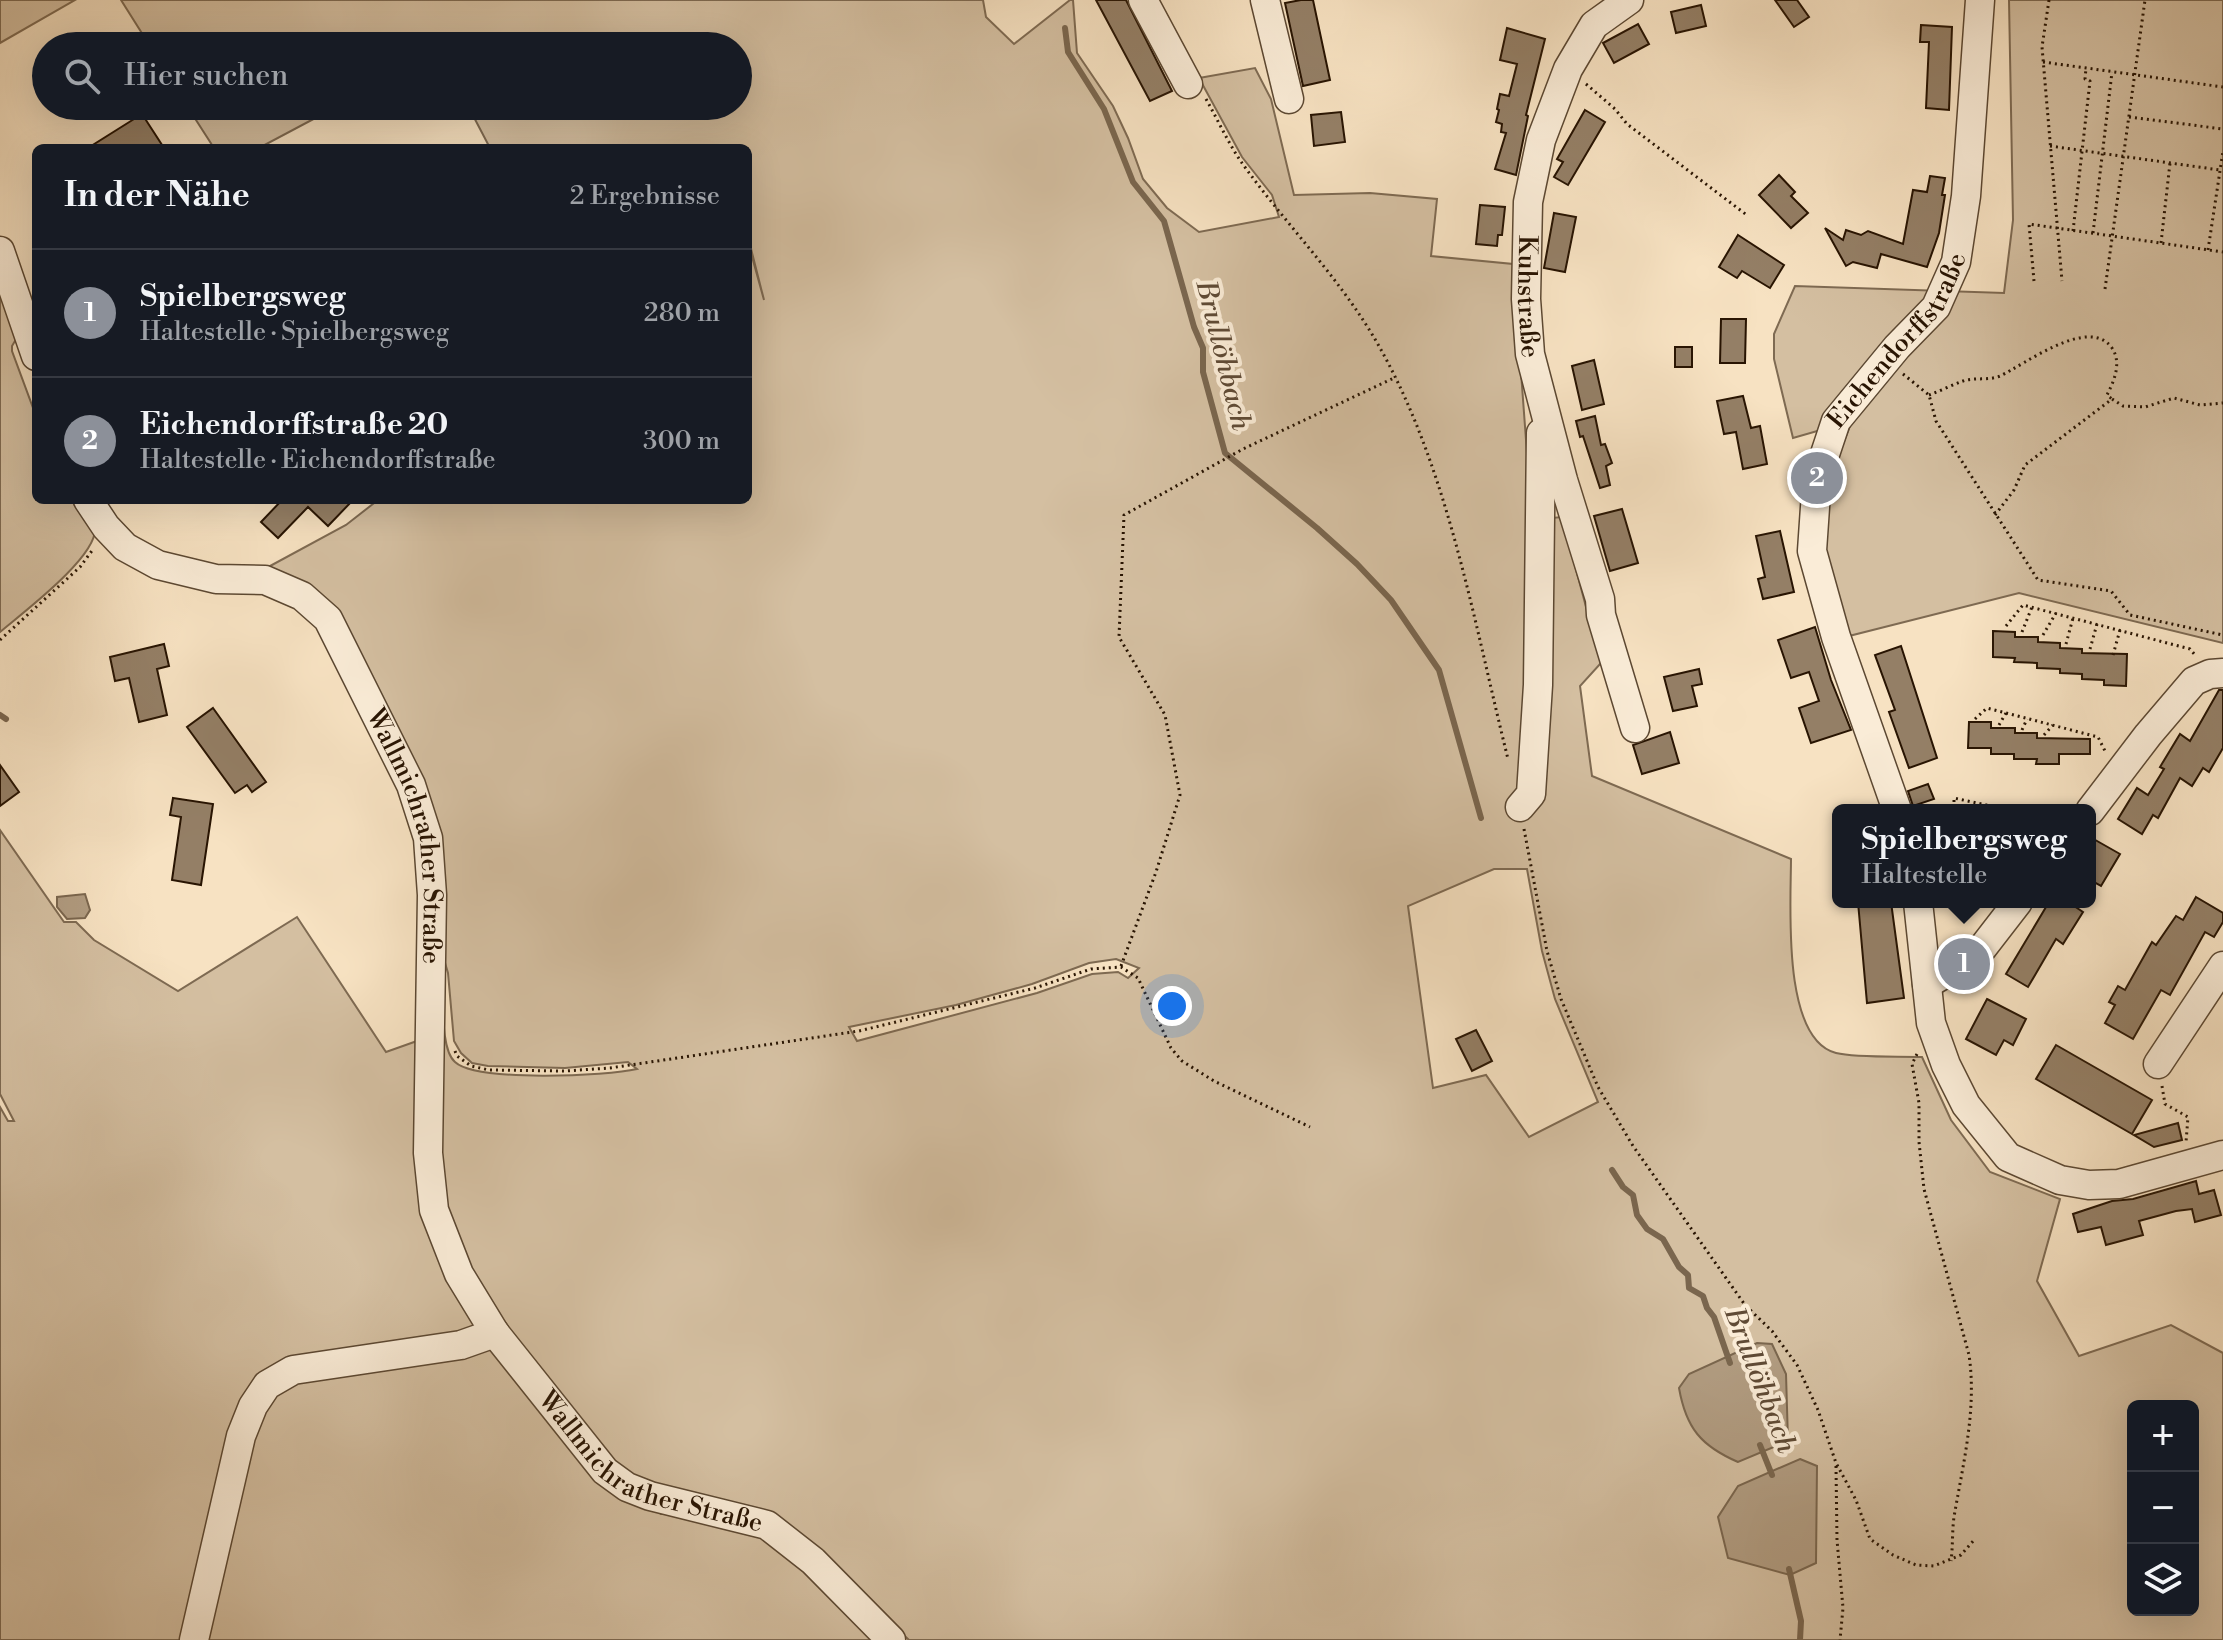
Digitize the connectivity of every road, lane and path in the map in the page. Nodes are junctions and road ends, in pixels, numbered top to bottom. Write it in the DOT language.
graph roads {
  1 [pos="1143,0"];
  2 [pos="1265,0"];
  3 [pos="1629,0"];
  4 [pos="1980,0"];
  5 [pos="2049,0"];
  6 [pos="2145,0"];
  7 [pos="2043,62"];
  8 [pos="2086,68"];
  9 [pos="1568,69"];
  10 [pos="2112,72"];
  11 [pos="2135,75"];
  12 [pos="1188,84"];
  13 [pos="2223,87"];
  14 [pos="1289,99"];
  15 [pos="2129,117"];
  16 [pos="2223,129"];
  17 [pos="2050,146"];
  18 [pos="2081,151"];
  19 [pos="2223,151"];
  20 [pos="2101,153"];
  21 [pos="2123,156"];
  22 [pos="2170,163"];
  23 [pos="2220,170"];
  24 [pos="1748,216"];
  25 [pos="2057,229"];
  26 [pos="2073,231"];
  27 [pos="2093,233"];
  28 [pos="2112,236"];
  29 [pos="2161,244"];
  30 [pos="2208,250"];
  31 [pos="0,251"];
  32 [pos="2223,252"];
  33 [pos="2034,281"];
  34 [pos="2062,281"];
  35 [pos="2105,289"];
  36 [pos="32,344"];
  37 [pos="1886,360"];
  38 [pos="1396,377"];
  39 [pos="1929,395"];
  40 [pos="1542,396"];
  41 [pos="2112,399"];
  42 [pos="2223,403"];
  43 [pos="91,504"];
  44 [pos="1995,515"];
  45 [pos="106,527"];
  46 [pos="2032,607"];
  47 [pos="2056,613"];
  48 [pos="2073,618"];
  49 [pos="2097,624"];
  50 [pos="2006,626"];
  51 [pos="2120,630"];
  52 [pos="2022,632"];
  53 [pos="2043,635"];
  54 [pos="2223,635"];
  55 [pos="0,640"];
  56 [pos="2066,644"];
  57 [pos="2090,649"];
  58 [pos="2113,655"];
  59 [pos="2216,674"];
  60 [pos="2006,713"];
  61 [pos="1975,719"];
  62 [pos="2027,719"];
  63 [pos="1999,725"];
  64 [pos="2053,725"];
  65 [pos="1635,728"];
  66 [pos="2022,730"];
  67 [pos="2044,735"];
  68 [pos="1509,762"];
  69 [pos="2118,775"];
  70 [pos="1976,803"];
  71 [pos="1895,804"];
  72 [pos="1954,804"];
  73 [pos="1980,804"];
  74 [pos="2095,804"];
  75 [pos="1520,807"];
  76 [pos="1919,908"];
  77 [pos="2013,908"];
  78 [pos="2223,966"];
  79 [pos="1121,967"];
  80 [pos="1927,984"];
  81 [pos="1931,1023"];
  82 [pos="453,1048"];
  83 [pos="2158,1064"];
  84 [pos="1310,1127"];
  85 [pos="2223,1155"];
  86 [pos="2185,1165"];
  87 [pos="495,1333"];
  88 [pos="1836,1463"];
  89 [pos="1975,1539"];
  90 [pos="1951,1561"];
  91 [pos="194,1640"];
  92 [pos="891,1640"];
  93 [pos="1840,1640"];
  1 -- 12 [label="street"];
  2 -- 14 [label="street"];
  3 -- 9 [label="street, Kuhstraße"];
  4 -- 37 [label="street, Eichendorffstraße"];
  5 -- 7 [label="path"];
  6 -- 11 [label="path"];
  7 -- 8 [label="path"];
  7 -- 17 [label="path"];
  8 -- 10 [label="path"];
  8 -- 18 [label="path"];
  9 -- 24 [label="path"];
  9 -- 40 [label="street, Kuhstraße"];
  10 -- 11 [label="path"];
  10 -- 20 [label="path"];
  11 -- 13 [label="path"];
  11 -- 15 [label="path"];
  12 -- 38 [label="path"];
  15 -- 16 [label="path"];
  15 -- 21 [label="path"];
  17 -- 18 [label="path"];
  17 -- 25 [label="path"];
  18 -- 20 [label="path"];
  18 -- 26 [label="path"];
  19 -- 23 [label="path"];
  20 -- 21 [label="path"];
  20 -- 27 [label="path"];
  21 -- 22 [label="path"];
  21 -- 28 [label="path"];
  22 -- 23 [label="path"];
  22 -- 29 [label="path"];
  23 -- 30 [label="path"];
  25 -- 26 [label="path"];
  25 -- 33 [label="path"];
  25 -- 34 [label="path"];
  26 -- 27 [label="path"];
  27 -- 28 [label="path"];
  28 -- 29 [label="path"];
  28 -- 35 [label="path"];
  29 -- 30 [label="path"];
  30 -- 32 [label="path"];
  31 -- 36 [label="street"];
  37 -- 39 [label="path"];
  37 -- 71 [label="street, Eichendorffstraße"];
  38 -- 68 [label="path"];
  38 -- 79 [label="path"];
  39 -- 41 [label="path"];
  39 -- 44 [label="path"];
  40 -- 65 [label="street, Kuhstraße"];
  40 -- 75 [label="street"];
  41 -- 42 [label="path"];
  41 -- 44 [label="path"];
  43 -- 45 [label="street, Wallmichrather Straße"];
  44 -- 54 [label="path"];
  45 -- 55 [label="path"];
  45 -- 87 [label="street, Wallmichrather Straße"];
  46 -- 47 [label="path"];
  46 -- 50 [label="path"];
  46 -- 52 [label="path"];
  47 -- 48 [label="path"];
  47 -- 53 [label="path"];
  48 -- 49 [label="path"];
  48 -- 56 [label="path"];
  49 -- 51 [label="path"];
  49 -- 57 [label="path"];
  51 -- 58 [label="path"];
  51 -- 59 [label="path"];
  59 -- 69 [label="street"];
  60 -- 61 [label="path"];
  60 -- 62 [label="path"];
  60 -- 63 [label="path"];
  62 -- 64 [label="path"];
  62 -- 66 [label="path"];
  64 -- 67 [label="path"];
  64 -- 69 [label="path"];
  69 -- 74 [label="street"];
  70 -- 72 [label="path"];
  70 -- 73 [label="path"];
  75 -- 88 [label="path"];
  76 -- 80 [label="street"];
  77 -- 80 [label="street"];
  78 -- 83 [label="street"];
  79 -- 82 [label="path"];
  79 -- 84 [label="path"];
  80 -- 81 [label="street"];
  81 -- 86 [label="street"];
  81 -- 90 [label="path"];
  83 -- 86 [label="path"];
  85 -- 86 [label="street"];
  87 -- 91 [label="street"];
  87 -- 92 [label="street, Wallmichrather Straße"];
  88 -- 90 [label="path"];
  88 -- 93 [label="path"];
  89 -- 90 [label="path"];
}
